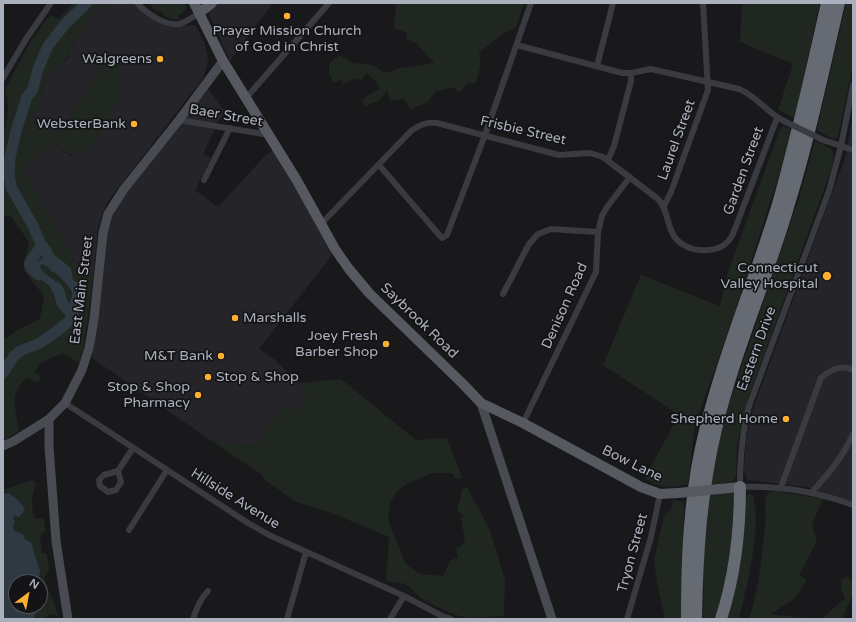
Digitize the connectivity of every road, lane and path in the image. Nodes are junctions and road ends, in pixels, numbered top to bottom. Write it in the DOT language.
graph roads {
  1 [pos="51,3"];
  2 [pos="137,3"];
  3 [pos="194,3"];
  4 [pos="212,3"];
  5 [pos="329,3"];
  6 [pos="531,3"];
  7 [pos="613,3"];
  8 [pos="704,3"];
  9 [pos="827,3"];
  10 [pos="839,3"];
  11 [pos="199,13"];
  12 [pos="517,45"];
  13 [pos="224,61"];
  14 [pos="597,66"];
  15 [pos="631,73"];
  16 [pos="3,78"];
  17 [pos="709,82"];
  18 [pos="853,86"];
  19 [pos="246,98"];
  20 [pos="777,118"];
  21 [pos="179,120"];
  22 [pos="230,128"];
  23 [pos="270,135"];
  24 [pos="485,135"];
  25 [pos="841,146"];
  26 [pos="853,150"];
  27 [pos="608,160"];
  28 [pos="379,165"];
  29 [pos="630,177"];
  30 [pos="204,180"];
  31 [pos="664,206"];
  32 [pos="321,224"];
  33 [pos="598,232"];
  34 [pos="503,294"];
  35 [pos="853,370"];
  36 [pos="65,402"];
  37 [pos="481,403"];
  38 [pos="49,419"];
  39 [pos="523,423"];
  40 [pos="853,434"];
  41 [pos="3,446"];
  42 [pos="133,448"];
  43 [pos="167,470"];
  44 [pos="118,471"];
  45 [pos="740,487"];
  46 [pos="781,487"];
  47 [pos="812,492"];
  48 [pos="660,494"];
  49 [pos="853,505"];
  50 [pos="129,530"];
  51 [pos="306,552"];
  52 [pos="208,591"];
  53 [pos="404,596"];
  54 [pos="68,619"];
  55 [pos="193,619"];
  56 [pos="287,619"];
  57 [pos="390,619"];
  58 [pos="451,619"];
  59 [pos="552,619"];
  60 [pos="627,619"];
  61 [pos="687,619"];
  62 [pos="696,619"];
  63 [pos="721,619"];
  1 -- 16 [label="street"];
  2 -- 11 [label="street"];
  3 -- 11 [label="main road"];
  4 -- 11 [label="main road"];
  5 -- 19 [label="street"];
  6 -- 12 [label="street"];
  7 -- 14 [label="street"];
  8 -- 17 [label="street, Laurel Street"];
  9 -- 61 [label="highway"];
  10 -- 62 [label="highway"];
  11 -- 13 [label="main road"];
  12 -- 14 [label="street"];
  12 -- 24 [label="street"];
  13 -- 19 [label="main road, Saybrook Road"];
  13 -- 21 [label="main road, East Main Street"];
  14 -- 15 [label="street"];
  15 -- 17 [label="street"];
  15 -- 27 [label="street"];
  17 -- 20 [label="street"];
  17 -- 31 [label="street, Laurel Street"];
  18 -- 25 [label="street, Eastern Drive"];
  19 -- 23 [label="main road, Saybrook Road"];
  20 -- 25 [label="street, bridge"];
  20 -- 31 [label="street, Garden Street"];
  21 -- 22 [label="street, Baer Street"];
  21 -- 36 [label="main road, East Main Street"];
  22 -- 23 [label="street, Baer Street"];
  22 -- 30 [label="street"];
  23 -- 32 [label="main road, Saybrook Road"];
  24 -- 27 [label="street, Frisbie Street"];
  24 -- 28 [label="street, Frisbie Street"];
  24 -- 28 [label="street"];
  25 -- 26 [label="street"];
  25 -- 45 [label="street, Eastern Drive"];
  27 -- 29 [label="street, Frisbie Street"];
  28 -- 32 [label="street, Frisbie Street"];
  29 -- 31 [label="street, Frisbie Street"];
  29 -- 33 [label="street, Denison Road"];
  32 -- 37 [label="main road, Saybrook Road"];
  33 -- 34 [label="street"];
  33 -- 39 [label="street, Denison Road"];
  35 -- 46 [label="street"];
  36 -- 38 [label="main road, East Main Street"];
  36 -- 42 [label="street, Hillside Avenue"];
  37 -- 39 [label="main road, Bow Lane"];
  37 -- 59 [label="main road, Saybrook Road"];
  38 -- 41 [label="main road, East Main Street"];
  38 -- 54 [label="main road"];
  39 -- 48 [label="main road, Bow Lane"];
  40 -- 47 [label="street"];
  42 -- 43 [label="street, Hillside Avenue"];
  42 -- 44 [label="street"];
  43 -- 50 [label="street"];
  43 -- 51 [label="street, Hillside Avenue"];
  45 -- 46 [label="street, Bow Lane"];
  45 -- 48 [label="main road, Bow Lane, bridge"];
  45 -- 63 [label="highway"];
  46 -- 47 [label="street, Bow Lane"];
  47 -- 49 [label="street, Bow Lane"];
  48 -- 60 [label="street, Tryon Street"];
  51 -- 53 [label="street, Hillside Avenue"];
  51 -- 56 [label="street"];
  52 -- 55 [label="street"];
  53 -- 57 [label="street"];
  53 -- 58 [label="street, Hillside Avenue"];
}
